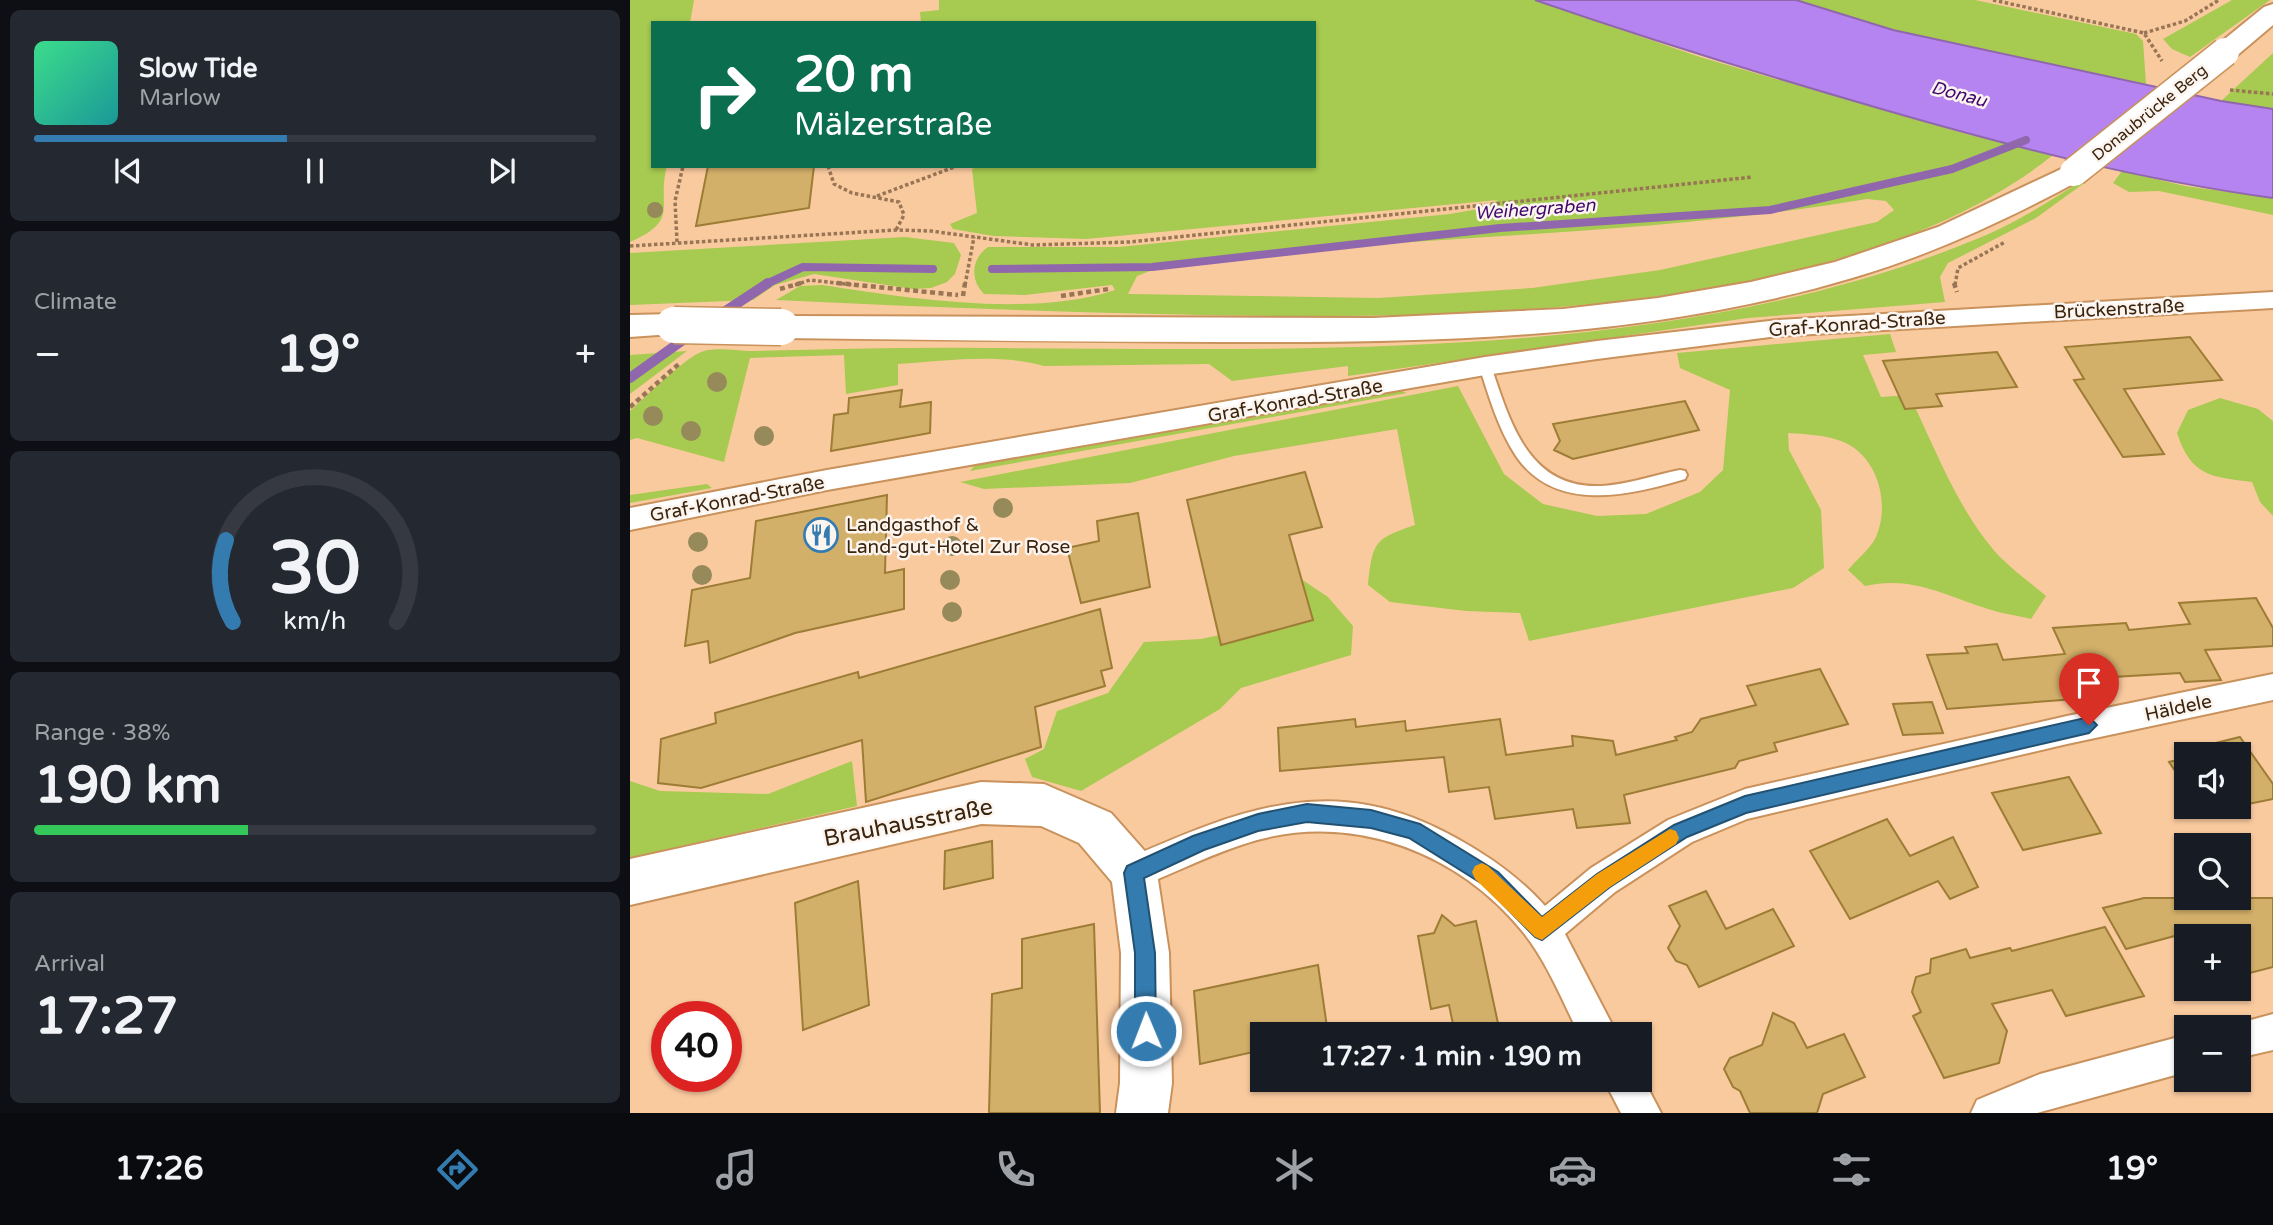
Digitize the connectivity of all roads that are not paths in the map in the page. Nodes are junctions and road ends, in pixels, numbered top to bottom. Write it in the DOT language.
graph roads {
  1 [pos="2273,12"];
  2 [pos="2273,300"];
  3 [pos="1965,316"];
  4 [pos="630,326"];
  5 [pos="1485,366"];
  6 [pos="1680,475"];
  7 [pos="630,519"];
  8 [pos="2273,687"];
  9 [pos="1134,873"];
  10 [pos="630,882"];
  11 [pos="1542,930"];
  12 [pos="1592,1022"];
  13 [pos="2273,1032"];
  14 [pos="2251,1037"];
  15 [pos="2174,1056"];
  16 [pos="1630,1092"];
  17 [pos="1142,1113"];
  18 [pos="1642,1113"];
  19 [pos="1990,1113"];
  1 -- 4 [label="main road, Donaubrücke Berg, bridge"];
  2 -- 3 [label="street, Brückenstraße"];
  3 -- 5 [label="street, Graf-Konrad-Straße"];
  5 -- 6 [label="lane"];
  5 -- 7 [label="street, Graf-Konrad-Straße"];
  8 -- 11 [label="street, Häldele"];
  9 -- 10 [label="main road, Brauhausstraße"];
  9 -- 11 [label="street"];
  9 -- 17 [label="main road"];
  11 -- 12 [label="street"];
  13 -- 14 [label="street"];
  15 -- 19 [label="street"];
  16 -- 18 [label="street"];
}
